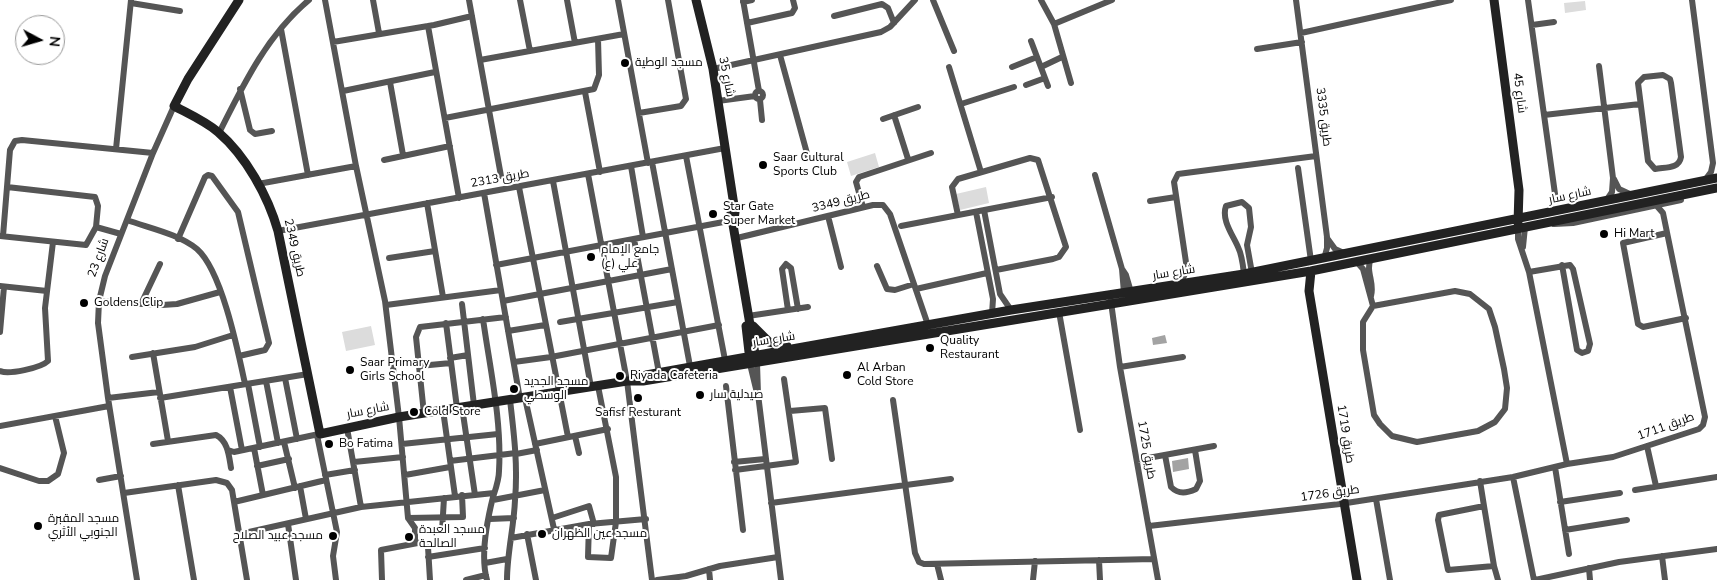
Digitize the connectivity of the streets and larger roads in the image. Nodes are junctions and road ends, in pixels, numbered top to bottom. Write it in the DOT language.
graph roads {
  1 [pos="228,0"];
  2 [pos="239,0"];
  3 [pos="309,0"];
  4 [pos="325,0"];
  5 [pos="373,0"];
  6 [pos="469,0"];
  7 [pos="520,0"];
  8 [pos="567,0"];
  9 [pos="618,0"];
  10 [pos="668,0"];
  11 [pos="696,0"];
  12 [pos="752,0"];
  13 [pos="794,0"];
  14 [pos="915,0"];
  15 [pos="933,0"];
  16 [pos="1041,0"];
  17 [pos="1112,0"];
  18 [pos="1296,0"];
  19 [pos="1450,0"];
  20 [pos="1494,0"];
  21 [pos="1528,0"];
  22 [pos="1692,0"];
  23 [pos="743,1"];
  24 [pos="131,2"];
  25 [pos="180,11"];
  26 [pos="229,16"];
  27 [pos="472,16"];
  28 [pos="834,16"];
  29 [pos="1554,22"];
  30 [pos="747,23"];
  31 [pos="894,23"];
  32 [pos="1054,24"];
  33 [pos="1532,25"];
  34 [pos="428,26"];
  35 [pos="281,29"];
  36 [pos="379,33"];
  37 [pos="1301,33"];
  38 [pos="624,34"];
  39 [pos="598,39"];
  40 [pos="1031,40"];
  41 [pos="333,42"];
  42 [pos="1302,42"];
  43 [pos="575,43"];
  44 [pos="1257,49"];
  45 [pos="954,50"];
  46 [pos="530,51"];
  47 [pos="780,55"];
  48 [pos="1038,57"];
  49 [pos="1062,57"];
  50 [pos="480,60"];
  51 [pos="754,60"];
  52 [pos="1599,66"];
  53 [pos="950,67"];
  54 [pos="1012,67"];
  55 [pos="1041,67"];
  56 [pos="713,69"];
  57 [pos="436,72"];
  58 [pos="1045,78"];
  59 [pos="390,82"];
  60 [pos="1071,83"];
  61 [pos="1026,85"];
  62 [pos="1048,86"];
  63 [pos="1014,87"];
  64 [pos="240,89"];
  65 [pos="343,91"];
  66 [pos="585,92"];
  67 [pos="758,96"];
  68 [pos="718,101"];
  69 [pos="960,104"];
  70 [pos="1640,104"];
  71 [pos="174,106"];
  72 [pos="918,107"];
  73 [pos="1605,108"];
  74 [pos="489,110"];
  75 [pos="639,113"];
  76 [pos="894,115"];
  77 [pos="1544,115"];
  78 [pos="445,118"];
  79 [pos="883,119"];
  80 [pos="762,120"];
  81 [pos="272,131"];
  82 [pos="219,133"];
  83 [pos="450,146"];
  84 [pos="724,148"];
  85 [pos="116,149"];
  86 [pos="153,153"];
  87 [pos="931,153"];
  88 [pos="403,155"];
  89 [pos="686,156"];
  90 [pos="1316,156"];
  91 [pos="808,157"];
  92 [pos="384,160"];
  93 [pos="908,160"];
  94 [pos="650,163"];
  95 [pos="356,166"];
  96 [pos="630,166"];
  97 [pos="1715,166"];
  98 [pos="1298,168"];
  99 [pos="600,172"];
  100 [pos="981,172"];
  101 [pos="588,174"];
  102 [pos="308,175"];
  103 [pos="1096,175"];
  104 [pos="501,176"];
  105 [pos="1613,178"];
  106 [pos="1717,178"];
  107 [pos="553,181"];
  108 [pos="1702,182"];
  109 [pos="258,184"];
  110 [pos="7,187"];
  111 [pos="519,187"];
  112 [pos="1717,188"];
  113 [pos="484,193"];
  114 [pos="1692,193"];
  115 [pos="1632,196"];
  116 [pos="1176,197"];
  117 [pos="459,198"];
  118 [pos="1052,198"];
  119 [pos="1150,201"];
  120 [pos="1556,201"];
  121 [pos="1606,201"];
  122 [pos="1668,202"];
  123 [pos="427,204"];
  124 [pos="1656,205"];
  125 [pos="863,208"];
  126 [pos="984,210"];
  127 [pos="976,212"];
  128 [pos="1663,213"];
  129 [pos="366,214"];
  130 [pos="958,215"];
  131 [pos="828,216"];
  132 [pos="734,219"];
  133 [pos="127,220"];
  134 [pos="1521,223"];
  135 [pos="1545,223"];
  136 [pos="901,226"];
  137 [pos="96,227"];
  138 [pos="700,227"];
  139 [pos="278,231"];
  140 [pos="665,233"];
  141 [pos="1667,233"];
  142 [pos="121,234"];
  143 [pos="2,236"];
  144 [pos="643,237"];
  145 [pos="1327,237"];
  146 [pos="736,238"];
  147 [pos="178,239"];
  148 [pos="634,239"];
  149 [pos="53,242"];
  150 [pos="601,245"];
  151 [pos="435,251"];
  152 [pos="566,252"];
  153 [pos="1347,254"];
  154 [pos="389,258"];
  155 [pos="532,258"];
  156 [pos="1324,259"];
  157 [pos="1371,259"];
  158 [pos="1312,261"];
  159 [pos="1356,261"];
  160 [pos="160,264"];
  161 [pos="496,265"];
  162 [pos="877,266"];
  163 [pos="1562,266"];
  164 [pos="841,267"];
  165 [pos="672,269"];
  166 [pos="1188,269"];
  167 [pos="996,271"];
  168 [pos="1311,271"];
  169 [pos="1529,272"];
  170 [pos="987,273"];
  171 [pos="1248,274"];
  172 [pos="1296,274"];
  173 [pos="640,275"];
  174 [pos="608,281"];
  175 [pos="1200,281"];
  176 [pos="1180,285"];
  177 [pos="915,286"];
  178 [pos="2,287"];
  179 [pos="573,287"];
  180 [pos="501,290"];
  181 [pos="47,291"];
  182 [pos="1309,291"];
  183 [pos="220,292"];
  184 [pos="1128,292"];
  185 [pos="539,293"];
  186 [pos="1371,296"];
  187 [pos="442,298"];
  188 [pos="1108,299"];
  189 [pos="99,301"];
  190 [pos="503,301"];
  191 [pos="678,302"];
  192 [pos="142,304"];
  193 [pos="462,304"];
  194 [pos="386,305"];
  195 [pos="1373,306"];
  196 [pos="808,307"];
  197 [pos="646,308"];
  198 [pos="798,309"];
  199 [pos="788,310"];
  200 [pos="1011,310"];
  201 [pos="1059,312"];
  202 [pos="614,313"];
  203 [pos="992,314"];
  204 [pos="506,316"];
  205 [pos="1686,318"];
  206 [pos="579,319"];
  207 [pos="749,319"];
  208 [pos="483,320"];
  209 [pos="464,322"];
  210 [pos="560,322"];
  211 [pos="446,323"];
  212 [pos="545,325"];
  213 [pos="719,325"];
  214 [pos="928,325"];
  215 [pos="508,331"];
  216 [pos="0,332"];
  217 [pos="684,332"];
  218 [pos="233,335"];
  219 [pos="652,338"];
  220 [pos="619,344"];
  221 [pos="813,346"];
  222 [pos="585,350"];
  223 [pos="153,353"];
  224 [pos="468,355"];
  225 [pos="239,356"];
  226 [pos="132,357"];
  227 [pos="551,357"];
  228 [pos="1184,357"];
  229 [pos="753,359"];
  230 [pos="450,360"];
  231 [pos="726,360"];
  232 [pos="514,362"];
  233 [pos="419,366"];
  234 [pos="690,366"];
  235 [pos="1120,367"];
  236 [pos="0,371"];
  237 [pos="659,372"];
  238 [pos="308,374"];
  239 [pos="285,378"];
  240 [pos="784,379"];
  241 [pos="630,381"];
  242 [pos="266,382"];
  243 [pos="246,384"];
  244 [pos="594,386"];
  245 [pos="726,386"];
  246 [pos="230,387"];
  247 [pos="557,394"];
  248 [pos="160,395"];
  249 [pos="108,398"];
  250 [pos="523,399"];
  251 [pos="510,400"];
  252 [pos="893,400"];
  253 [pos="495,402"];
  254 [pos="474,405"];
  255 [pos="109,406"];
  256 [pos="459,407"];
  257 [pos="444,410"];
  258 [pos="790,411"];
  259 [pos="424,414"];
  260 [pos="55,416"];
  261 [pos="399,417"];
  262 [pos="0,426"];
  263 [pos="347,428"];
  264 [pos="608,429"];
  265 [pos="1080,430"];
  266 [pos="498,434"];
  267 [pos="319,435"];
  268 [pos="467,436"];
  269 [pos="571,437"];
  270 [pos="298,439"];
  271 [pos="447,439"];
  272 [pos="168,441"];
  273 [pos="281,442"];
  274 [pos="153,444"];
  275 [pos="402,444"];
  276 [pos="1214,446"];
  277 [pos="1647,446"];
  278 [pos="257,447"];
  279 [pos="536,447"];
  280 [pos="228,450"];
  281 [pos="242,450"];
  282 [pos="1195,450"];
  283 [pos="516,453"];
  284 [pos="579,453"];
  285 [pos="499,455"];
  286 [pos="1165,455"];
  287 [pos="403,457"];
  288 [pos="471,458"];
  289 [pos="288,459"];
  290 [pos="832,459"];
  291 [pos="1137,460"];
  292 [pos="354,462"];
  293 [pos="766,462"];
  294 [pos="450,464"];
  295 [pos="1567,464"];
  296 [pos="257,466"];
  297 [pos="734,466"];
  298 [pos="1555,467"];
  299 [pos="0,468"];
  300 [pos="231,468"];
  301 [pos="355,470"];
  302 [pos="405,475"];
  303 [pos="121,476"];
  304 [pos="326,477"];
  305 [pos="1513,477"];
  306 [pos="1717,478"];
  307 [pos="951,479"];
  308 [pos="99,480"];
  309 [pos="1480,481"];
  310 [pos="178,485"];
  311 [pos="907,486"];
  312 [pos="1656,486"];
  313 [pos="298,487"];
  314 [pos="545,490"];
  315 [pos="1634,490"];
  316 [pos="124,493"];
  317 [pos="1620,493"];
  318 [pos="475,494"];
  319 [pos="263,495"];
  320 [pos="458,496"];
  321 [pos="493,497"];
  322 [pos="516,497"];
  323 [pos="444,498"];
  324 [pos="1376,498"];
  325 [pos="407,500"];
  326 [pos="234,502"];
  327 [pos="1560,502"];
  328 [pos="771,503"];
  329 [pos="1344,504"];
  330 [pos="1484,506"];
  331 [pos="361,507"];
  332 [pos="333,513"];
  333 [pos="408,518"];
  334 [pos="444,518"];
  335 [pos="514,518"];
  336 [pos="552,518"];
  337 [pos="306,519"];
  338 [pos="490,519"];
  339 [pos="646,519"];
  340 [pos="1627,520"];
  341 [pos="616,522"];
  342 [pos="288,524"];
  343 [pos="592,524"];
  344 [pos="1149,526"];
  345 [pos="554,529"];
  346 [pos="743,530"];
  347 [pos="1565,530"];
  348 [pos="442,532"];
  349 [pos="240,534"];
  350 [pos="527,534"];
  351 [pos="511,538"];
  352 [pos="415,543"];
  353 [pos="485,548"];
  354 [pos="1717,549"];
  355 [pos="1570,554"];
  356 [pos="1662,556"];
  357 [pos="428,557"];
  358 [pos="778,557"];
  359 [pos="1154,558"];
  360 [pos="507,559"];
  361 [pos="1099,560"];
  362 [pos="1035,561"];
  363 [pos="485,563"];
  364 [pos="937,564"];
  365 [pos="1494,566"];
  366 [pos="1588,568"];
  367 [pos="709,569"];
  368 [pos="486,577"];
  369 [pos="137,580"];
  370 [pos="194,580"];
  371 [pos="247,580"];
  372 [pos="296,580"];
  373 [pos="336,580"];
  374 [pos="382,580"];
  375 [pos="430,580"];
  376 [pos="466,580"];
  377 [pos="507,580"];
  378 [pos="536,580"];
  379 [pos="652,580"];
  380 [pos="657,580"];
  381 [pos="710,580"];
  382 [pos="781,580"];
  383 [pos="941,580"];
  384 [pos="1033,580"];
  385 [pos="1100,580"];
  386 [pos="1158,580"];
  387 [pos="1357,580"];
  388 [pos="1390,580"];
  389 [pos="1498,580"];
  390 [pos="1534,580"];
  391 [pos="1590,580"];
  392 [pos="1665,580"];
  1 -- 26 [label="street"];
  2 -- 26 [label="street, شارع 23"];
  3 -- 35 [label="street"];
  4 -- 41 [label="street"];
  5 -- 36 [label="street"];
  6 -- 27 [label="street"];
  7 -- 46 [label="street"];
  8 -- 43 [label="street"];
  9 -- 38 [label="street"];
  10 -- 75 [label="street"];
  11 -- 56 [label="street, شارع 35"];
  12 -- 23 [label="street"];
  13 -- 30 [label="street"];
  14 -- 31 [label="street"];
  15 -- 45 [label="street"];
  16 -- 32 [label="street"];
  17 -- 32 [label="street"];
  18 -- 37 [label="street, طريق 3335"];
  19 -- 37 [label="street"];
  20 -- 134 [label="street, شارع 45"];
  21 -- 33 [label="street"];
  22 -- 97 [label="street"];
  23 -- 30 [label="street"];
  24 -- 25 [label="street"];
  24 -- 85 [label="street"];
  26 -- 71 [label="street, شارع 23"];
  27 -- 34 [label="street"];
  27 -- 50 [label="street"];
  28 -- 31 [label="street"];
  29 -- 33 [label="street"];
  30 -- 51 [label="street"];
  31 -- 47 [label="street"];
  32 -- 49 [label="street"];
  33 -- 77 [label="street"];
  34 -- 36 [label="street"];
  34 -- 57 [label="street"];
  35 -- 64 [label="street"];
  35 -- 102 [label="street"];
  36 -- 41 [label="street"];
  37 -- 42 [label="street, طريق 3335"];
  38 -- 39 [label="street"];
  38 -- 75 [label="street"];
  39 -- 43 [label="street"];
  39 -- 66 [label="street"];
  40 -- 48 [label="street"];
  41 -- 65 [label="street"];
  42 -- 44 [label="street"];
  42 -- 90 [label="street, طريق 3335"];
  43 -- 46 [label="street"];
  46 -- 50 [label="street"];
  47 -- 51 [label="street"];
  47 -- 91 [label="street"];
  48 -- 54 [label="street"];
  48 -- 55 [label="street"];
  49 -- 55 [label="street"];
  49 -- 60 [label="street"];
  50 -- 74 [label="street"];
  51 -- 56 [label="street"];
  51 -- 67 [label="street"];
  52 -- 73 [label="street"];
  53 -- 69 [label="street"];
  55 -- 58 [label="street"];
  56 -- 68 [label="street, شارع 35"];
  57 -- 59 [label="street"];
  57 -- 78 [label="street"];
  58 -- 61 [label="street"];
  58 -- 62 [label="street"];
  59 -- 65 [label="street"];
  59 -- 88 [label="street"];
  63 -- 69 [label="street"];
  64 -- 81 [label="street"];
  64 -- 82 [label="street"];
  65 -- 95 [label="street"];
  66 -- 74 [label="street"];
  66 -- 99 [label="street"];
  67 -- 68 [label="street"];
  67 -- 80 [label="street"];
  68 -- 84 [label="street, شارع 35"];
  69 -- 100 [label="street"];
  70 -- 70 [label="street"];
  70 -- 73 [label="street"];
  71 -- 82 [label="street, طريق 2349"];
  71 -- 86 [label="street, شارع 23"];
  72 -- 76 [label="street"];
  73 -- 77 [label="street"];
  73 -- 105 [label="street"];
  74 -- 78 [label="street"];
  74 -- 104 [label="street"];
  75 -- 94 [label="street"];
  76 -- 79 [label="street"];
  76 -- 93 [label="street"];
  77 -- 120 [label="street"];
  78 -- 83 [label="street"];
  82 -- 109 [label="street, طريق 2349"];
  83 -- 88 [label="street"];
  83 -- 117 [label="street"];
  84 -- 89 [label="street, طريق 2313"];
  84 -- 132 [label="street, شارع 35"];
  85 -- 86 [label="street"];
  85 -- 110 [label="street"];
  86 -- 133 [label="street, شارع 23"];
  87 -- 93 [label="street"];
  88 -- 92 [label="street"];
  89 -- 94 [label="street, طريق 2313"];
  89 -- 138 [label="street"];
  90 -- 116 [label="street"];
  90 -- 145 [label="street, طريق 3335"];
  93 -- 125 [label="street"];
  94 -- 96 [label="street, طريق 2313"];
  94 -- 140 [label="street"];
  95 -- 102 [label="street"];
  95 -- 129 [label="street"];
  96 -- 99 [label="street, طريق 2313"];
  96 -- 144 [label="street"];
  97 -- 108 [label="street"];
  98 -- 158 [label="street"];
  99 -- 101 [label="street, طريق 2313"];
  100 -- 118 [label="street"];
  100 -- 130 [label="street"];
  101 -- 107 [label="street, طريق 2313"];
  101 -- 150 [label="street"];
  102 -- 109 [label="street"];
  103 -- 184 [label="street"];
  105 -- 115 [label="street"];
  105 -- 121 [label="street"];
  106 -- 108 [label="street, شارع سار"];
  107 -- 111 [label="street, طريق 2313"];
  107 -- 152 [label="street"];
  108 -- 115 [label="street, شارع سار"];
  109 -- 139 [label="street, طريق 2349"];
  110 -- 137 [label="street"];
  110 -- 143 [label="street"];
  111 -- 113 [label="street, طريق 2313"];
  111 -- 155 [label="street"];
  112 -- 114 [label="street, شارع سار"];
  113 -- 117 [label="street, طريق 2313"];
  113 -- 161 [label="street"];
  114 -- 122 [label="street"];
  114 -- 135 [label="street, شارع سار"];
  115 -- 121 [label="street, شارع سار"];
  116 -- 119 [label="street"];
  116 -- 166 [label="street"];
  117 -- 123 [label="street, طريق 2313"];
  118 -- 126 [label="street"];
  118 -- 167 [label="street"];
  121 -- 134 [label="street, شارع سار"];
  122 -- 124 [label="street"];
  122 -- 128 [label="street"];
  123 -- 129 [label="street, طريق 2313"];
  123 -- 151 [label="street"];
  124 -- 128 [label="street, طريق 1711"];
  124 -- 135 [label="street"];
  125 -- 131 [label="street, طريق 3349"];
  125 -- 177 [label="street, طريق 3349"];
  126 -- 127 [label="street"];
  126 -- 167 [label="street"];
  127 -- 130 [label="street"];
  127 -- 170 [label="street"];
  128 -- 141 [label="street, طريق 1711"];
  129 -- 139 [label="street, طريق 2313"];
  129 -- 194 [label="street"];
  130 -- 136 [label="street"];
  131 -- 146 [label="street, طريق 3349"];
  131 -- 164 [label="street"];
  132 -- 138 [label="street"];
  132 -- 146 [label="street, شارع 35"];
  133 -- 142 [label="street, شارع 23"];
  133 -- 147 [label="street"];
  134 -- 135 [label="street, شارع سار"];
  134 -- 153 [label="street, شارع سار"];
  134 -- 157 [label="street, شارع سار"];
  134 -- 169 [label="street"];
  137 -- 142 [label="street"];
  137 -- 149 [label="street"];
  138 -- 140 [label="street"];
  138 -- 213 [label="street"];
  139 -- 238 [label="street, طريق 2349"];
  140 -- 144 [label="street"];
  140 -- 165 [label="street"];
  141 -- 205 [label="street, طريق 1711"];
  141 -- 205 [label="street"];
  142 -- 189 [label="street, شارع 23"];
  143 -- 149 [label="street"];
  144 -- 148 [label="street"];
  145 -- 153 [label="street"];
  145 -- 156 [label="street, طريق 3335"];
  146 -- 207 [label="street, شارع 35"];
  147 -- 183 [label="street"];
  147 -- 225 [label="street"];
  148 -- 150 [label="street"];
  148 -- 173 [label="street"];
  149 -- 181 [label="street"];
  150 -- 152 [label="street"];
  150 -- 174 [label="street"];
  151 -- 154 [label="street"];
  151 -- 187 [label="street"];
  152 -- 155 [label="street"];
  152 -- 179 [label="street"];
  153 -- 156 [label="street, شارع سار"];
  155 -- 161 [label="street"];
  155 -- 185 [label="street"];
  156 -- 158 [label="street, شارع سار"];
  157 -- 159 [label="street, شارع سار"];
  157 -- 186 [label="street"];
  158 -- 171 [label="street, شارع سار"];
  159 -- 168 [label="street, شارع سار"];
  159 -- 186 [label="street"];
  160 -- 192 [label="street"];
  161 -- 180 [label="street"];
  162 -- 177 [label="street"];
  163 -- 163 [label="street"];
  163 -- 169 [label="street"];
  165 -- 173 [label="street"];
  165 -- 191 [label="street"];
  166 -- 175 [label="street"];
  166 -- 176 [label="street"];
  167 -- 170 [label="street"];
  167 -- 200 [label="street"];
  168 -- 172 [label="street, شارع سار"];
  168 -- 182 [label="street, طريق 1719"];
  169 -- 295 [label="street"];
  170 -- 177 [label="street"];
  170 -- 203 [label="street"];
  171 -- 171 [label="street"];
  171 -- 175 [label="street, شارع سار"];
  172 -- 182 [label="street, طريق 1719"];
  172 -- 188 [label="street, شارع سار"];
  173 -- 174 [label="street"];
  173 -- 197 [label="street"];
  174 -- 179 [label="street"];
  174 -- 202 [label="street"];
  175 -- 176 [label="street, شارع سار"];
  176 -- 184 [label="street, شارع سار"];
  177 -- 214 [label="street, طريق 3349"];
  178 -- 181 [label="street"];
  178 -- 216 [label="street"];
  179 -- 185 [label="street"];
  179 -- 206 [label="street"];
  180 -- 187 [label="street"];
  180 -- 190 [label="street"];
  181 -- 236 [label="street"];
  182 -- 329 [label="street, طريق 1719"];
  183 -- 192 [label="street"];
  183 -- 218 [label="street"];
  184 -- 188 [label="street, شارع سار"];
  185 -- 190 [label="street"];
  185 -- 212 [label="street"];
  186 -- 195 [label="street"];
  187 -- 194 [label="street"];
  188 -- 200 [label="street, شارع سار"];
  188 -- 201 [label="street, شارع سار"];
  188 -- 235 [label="street, طريق 1725"];
  189 -- 192 [label="street"];
  189 -- 249 [label="street, شارع 23"];
  190 -- 204 [label="street"];
  191 -- 197 [label="street"];
  191 -- 217 [label="street"];
  193 -- 209 [label="street"];
  194 -- 261 [label="street"];
  195 -- 195 [label="street"];
  196 -- 198 [label="street"];
  197 -- 202 [label="street"];
  197 -- 219 [label="street"];
  198 -- 199 [label="street"];
  198 -- 199 [label="street"];
  199 -- 207 [label="street"];
  200 -- 203 [label="street, شارع سار"];
  201 -- 229 [label="street, شارع سار"];
  201 -- 265 [label="street"];
  202 -- 206 [label="street"];
  202 -- 220 [label="street"];
  203 -- 214 [label="street, شارع سار"];
  204 -- 208 [label="street"];
  204 -- 215 [label="street"];
  205 -- 277 [label="street, طريق 1711"];
  206 -- 210 [label="street"];
  206 -- 222 [label="street"];
  207 -- 221 [label="street"];
  207 -- 229 [label="street, شارع 35"];
  208 -- 209 [label="street"];
  208 -- 253 [label="street"];
  209 -- 211 [label="street"];
  209 -- 224 [label="street"];
  211 -- 230 [label="street"];
  211 -- 233 [label="street"];
  212 -- 215 [label="street"];
  212 -- 227 [label="street"];
  213 -- 217 [label="street"];
  213 -- 231 [label="street"];
  214 -- 221 [label="street, شارع سار"];
  215 -- 232 [label="street"];
  217 -- 219 [label="street"];
  217 -- 234 [label="street"];
  218 -- 223 [label="street"];
  218 -- 225 [label="street"];
  219 -- 220 [label="street"];
  219 -- 237 [label="street"];
  220 -- 222 [label="street"];
  220 -- 241 [label="street"];
  221 -- 229 [label="street, شارع سار"];
  222 -- 227 [label="street"];
  222 -- 244 [label="street"];
  223 -- 226 [label="street"];
  223 -- 248 [label="street"];
  224 -- 230 [label="street"];
  224 -- 254 [label="street"];
  225 -- 243 [label="street"];
  227 -- 232 [label="street"];
  227 -- 247 [label="street"];
  228 -- 235 [label="street"];
  229 -- 231 [label="street, شارع سار"];
  229 -- 241 [label="street, شارع سار"];
  229 -- 293 [label="street"];
  230 -- 233 [label="street"];
  230 -- 256 [label="street"];
  231 -- 234 [label="street, شارع سار"];
  232 -- 250 [label="street"];
  233 -- 259 [label="street"];
  234 -- 237 [label="street, شارع سار"];
  235 -- 291 [label="street, طريق 1725"];
  237 -- 241 [label="street, شارع سار"];
  238 -- 239 [label="street"];
  238 -- 267 [label="street, طريق 2349"];
  239 -- 242 [label="street"];
  239 -- 270 [label="street"];
  240 -- 258 [label="street"];
  241 -- 244 [label="street, شارع سار"];
  241 -- 339 [label="street"];
  242 -- 243 [label="street"];
  242 -- 273 [label="street"];
  243 -- 246 [label="street"];
  243 -- 278 [label="street"];
  244 -- 247 [label="street, شارع سار"];
  244 -- 264 [label="street"];
  245 -- 297 [label="street"];
  246 -- 248 [label="street"];
  246 -- 281 [label="street"];
  247 -- 250 [label="street, شارع سار"];
  247 -- 269 [label="street"];
  248 -- 249 [label="street"];
  248 -- 272 [label="street"];
  249 -- 255 [label="street, شارع 23"];
  250 -- 251 [label="street, شارع سار"];
  250 -- 279 [label="street"];
  251 -- 253 [label="street, شارع سار"];
  251 -- 283 [label="street"];
  252 -- 311 [label="street"];
  253 -- 254 [label="street, شارع سار"];
  253 -- 266 [label="street"];
  254 -- 256 [label="street, شارع سار"];
  255 -- 260 [label="street"];
  255 -- 303 [label="street, شارع 23"];
  256 -- 257 [label="street, شارع سار"];
  256 -- 268 [label="street"];
  257 -- 259 [label="street, شارع سار"];
  257 -- 271 [label="street"];
  258 -- 290 [label="street"];
  258 -- 293 [label="street"];
  259 -- 261 [label="street, شارع سار"];
  260 -- 262 [label="street"];
  260 -- 299 [label="street"];
  261 -- 263 [label="street, شارع سار"];
  261 -- 275 [label="street"];
  263 -- 267 [label="street, شارع سار"];
  263 -- 292 [label="street"];
  264 -- 269 [label="street"];
  264 -- 341 [label="street"];
  266 -- 268 [label="street"];
  266 -- 285 [label="street"];
  267 -- 270 [label="street, شارع سار"];
  267 -- 304 [label="street"];
  268 -- 271 [label="street"];
  268 -- 288 [label="street"];
  269 -- 279 [label="street"];
  269 -- 284 [label="street"];
  270 -- 273 [label="street, شارع سار"];
  271 -- 275 [label="street"];
  271 -- 294 [label="street"];
  272 -- 274 [label="street"];
  272 -- 280 [label="street"];
  273 -- 278 [label="street, شارع سار"];
  273 -- 289 [label="street"];
  275 -- 287 [label="street"];
  276 -- 282 [label="street"];
  277 -- 295 [label="street, طريق 1711"];
  277 -- 312 [label="street"];
  278 -- 281 [label="street, شارع سار"];
  278 -- 296 [label="street"];
  279 -- 283 [label="street"];
  279 -- 314 [label="street"];
  280 -- 281 [label="street, شارع سار"];
  280 -- 300 [label="street"];
  282 -- 286 [label="street"];
  282 -- 286 [label="street"];
  283 -- 285 [label="street"];
  283 -- 322 [label="street"];
  285 -- 288 [label="street"];
  285 -- 321 [label="street"];
  286 -- 291 [label="street"];
  287 -- 292 [label="street"];
  287 -- 302 [label="street"];
  288 -- 294 [label="street"];
  288 -- 318 [label="street"];
  289 -- 296 [label="street"];
  289 -- 313 [label="street"];
  291 -- 344 [label="street, طريق 1725"];
  292 -- 301 [label="street"];
  293 -- 297 [label="street"];
  293 -- 328 [label="street"];
  294 -- 302 [label="street"];
  294 -- 320 [label="street"];
  295 -- 298 [label="street, طريق 1711"];
  296 -- 319 [label="street"];
  297 -- 346 [label="street"];
  298 -- 305 [label="street, طريق 1711"];
  298 -- 327 [label="street"];
  301 -- 304 [label="street"];
  301 -- 331 [label="street"];
  302 -- 325 [label="street"];
  303 -- 308 [label="street"];
  303 -- 316 [label="street, شارع 23"];
  304 -- 313 [label="street"];
  304 -- 332 [label="street"];
  305 -- 309 [label="street, طريق 1726"];
  305 -- 390 [label="street"];
  306 -- 312 [label="street"];
  307 -- 311 [label="street"];
  309 -- 324 [label="street, طريق 1726"];
  309 -- 330 [label="street"];
  310 -- 316 [label="street"];
  310 -- 326 [label="street"];
  310 -- 370 [label="street"];
  311 -- 328 [label="street"];
  311 -- 364 [label="street"];
  312 -- 315 [label="street"];
  313 -- 319 [label="street"];
  313 -- 337 [label="street"];
  314 -- 322 [label="street"];
  314 -- 336 [label="street"];
  316 -- 369 [label="street, شارع 23"];
  317 -- 327 [label="street"];
  318 -- 320 [label="street"];
  318 -- 321 [label="street"];
  319 -- 326 [label="street"];
  320 -- 323 [label="street"];
  320 -- 334 [label="street"];
  321 -- 322 [label="street"];
  321 -- 338 [label="street"];
  322 -- 335 [label="street"];
  323 -- 325 [label="street"];
  323 -- 334 [label="street"];
  324 -- 329 [label="street, طريق 1726"];
  324 -- 388 [label="street"];
  325 -- 331 [label="street"];
  325 -- 333 [label="street"];
  326 -- 349 [label="street"];
  327 -- 347 [label="street"];
  328 -- 358 [label="street"];
  329 -- 344 [label="street, طريق 1726"];
  329 -- 387 [label="street, طريق 1719"];
  330 -- 365 [label="street"];
  330 -- 365 [label="street"];
  331 -- 332 [label="street"];
  332 -- 337 [label="street"];
  332 -- 373 [label="street"];
  333 -- 334 [label="street"];
  333 -- 352 [label="street"];
  334 -- 348 [label="street"];
  335 -- 338 [label="street"];
  335 -- 351 [label="street"];
  336 -- 343 [label="street"];
  336 -- 345 [label="street"];
  337 -- 342 [label="street"];
  338 -- 353 [label="street"];
  339 -- 341 [label="street"];
  339 -- 379 [label="street"];
  340 -- 347 [label="street"];
  341 -- 343 [label="street"];
  341 -- 343 [label="street"];
  342 -- 349 [label="street"];
  342 -- 372 [label="street"];
  343 -- 345 [label="street"];
  344 -- 359 [label="street, طريق 1725"];
  345 -- 350 [label="street"];
  347 -- 355 [label="street"];
  349 -- 371 [label="street"];
  350 -- 351 [label="street"];
  350 -- 378 [label="street"];
  351 -- 360 [label="street"];
  352 -- 357 [label="street"];
  352 -- 374 [label="street"];
  353 -- 357 [label="street"];
  353 -- 363 [label="street"];
  354 -- 356 [label="street"];
  356 -- 366 [label="street"];
  356 -- 392 [label="street"];
  357 -- 375 [label="street"];
  358 -- 367 [label="street"];
  358 -- 382 [label="street"];
  359 -- 361 [label="street"];
  359 -- 386 [label="street, طريق 1725"];
  360 -- 363 [label="street"];
  360 -- 377 [label="street"];
  361 -- 362 [label="street"];
  361 -- 385 [label="street"];
  362 -- 364 [label="street"];
  362 -- 384 [label="street"];
  363 -- 368 [label="street"];
  364 -- 383 [label="street"];
  365 -- 389 [label="street"];
  366 -- 390 [label="street"];
  366 -- 391 [label="street"];
  367 -- 380 [label="street"];
  367 -- 381 [label="street"];
  368 -- 376 [label="street"];
}
